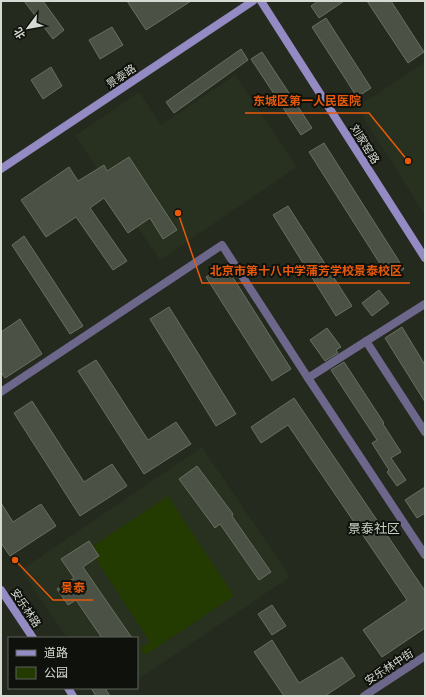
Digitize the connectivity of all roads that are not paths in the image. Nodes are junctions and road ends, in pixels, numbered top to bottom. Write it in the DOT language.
graph roads {
  1 [pos="253,1"];
  2 [pos="261,1"];
  3 [pos="1,169"];
  4 [pos="425,258"];
  5 [pos="425,304"];
  6 [pos="366,341"];
  7 [pos="308,378"];
  8 [pos="1,392"];
  9 [pos="425,432"];
  10 [pos="425,555"];
  11 [pos="1,590"];
  12 [pos="32,637"];
  13 [pos="425,656"];
  14 [pos="364,696"];
  1 -- 3 [label="street, 景泰路"];
  2 -- 4 [label="street, 刘家窑路"];
  5 -- 6 [label="street"];
  6 -- 7 [label="street"];
  6 -- 9 [label="street"];
  7 -- 8 [label="street"];
  7 -- 10 [label="street"];
  11 -- 12 [label="street, 安乐林路"];
  13 -- 14 [label="street, 安乐林中街"];
}
